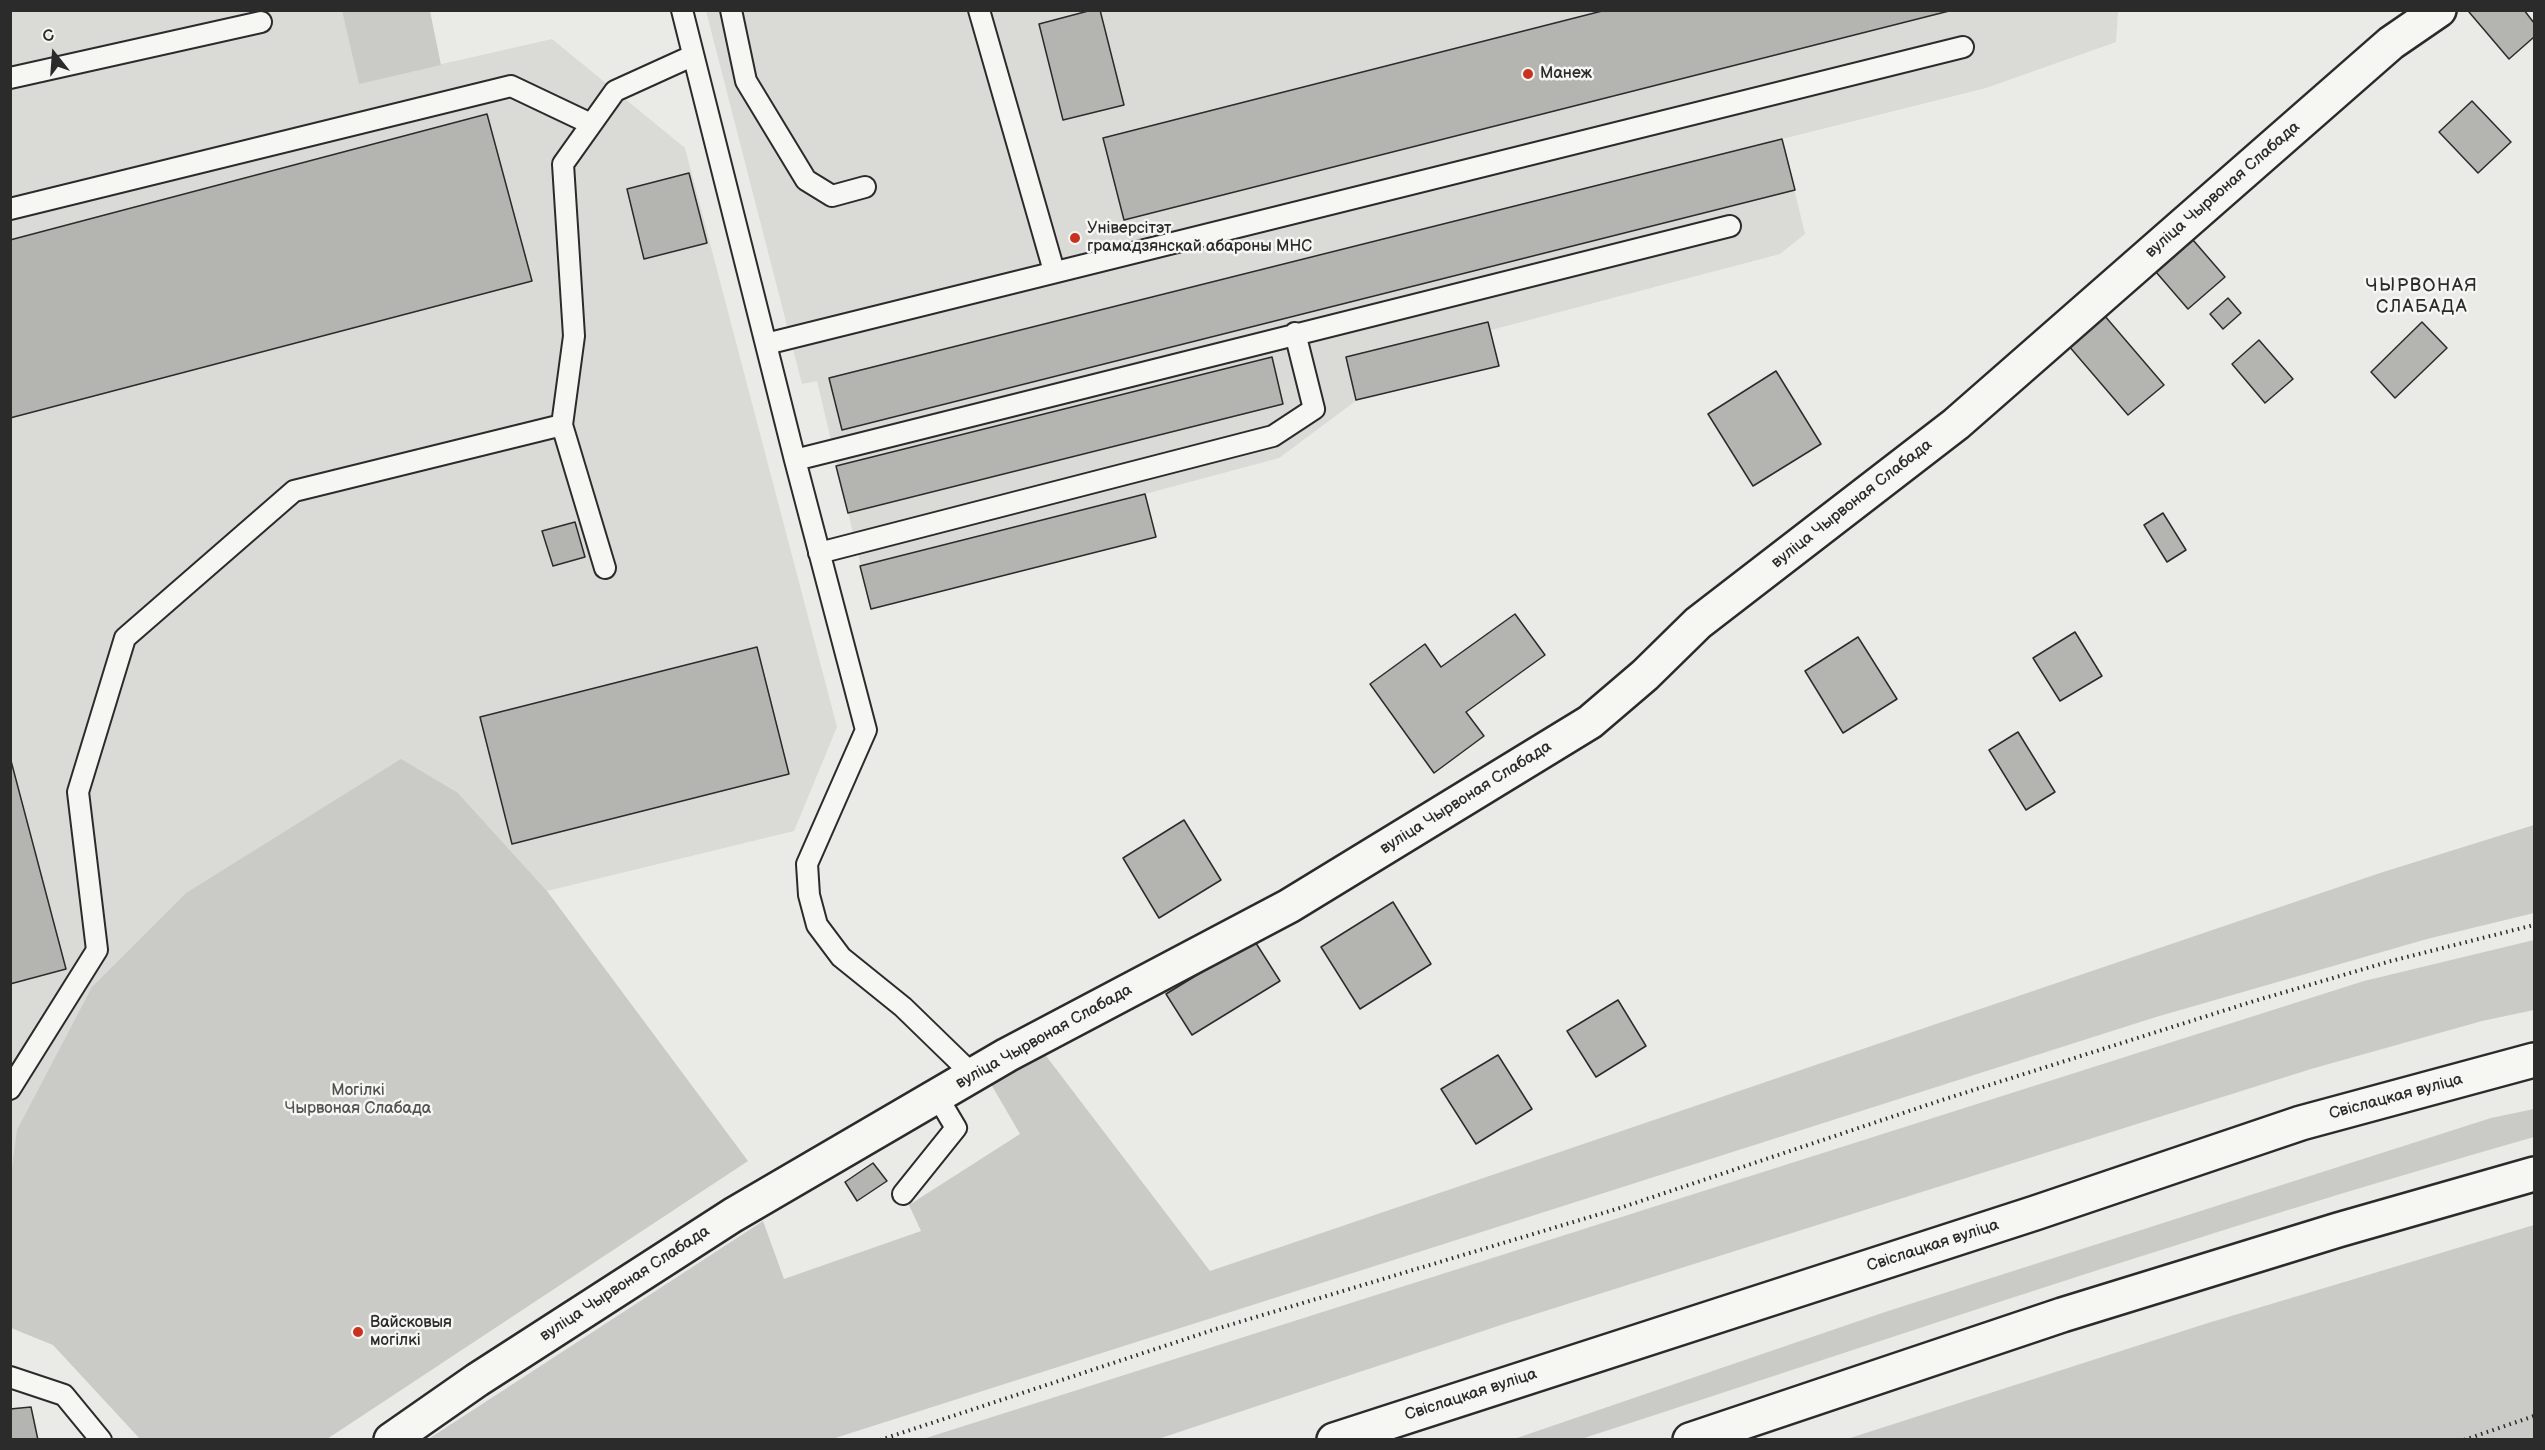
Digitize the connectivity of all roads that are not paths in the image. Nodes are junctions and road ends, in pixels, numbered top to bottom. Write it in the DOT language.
graph roads {
  1 [pos="682,10"];
  2 [pos="731,10"];
  3 [pos="979,10"];
  4 [pos="2439,10"];
  5 [pos="261,22"];
  6 [pos="1964,47"];
  7 [pos="692,56"];
  8 [pos="10,78"];
  9 [pos="591,124"];
  10 [pos="865,187"];
  11 [pos="10,209"];
  12 [pos="1730,226"];
  13 [pos="1054,272"];
  14 [pos="1294,333"];
  15 [pos="766,344"];
  16 [pos="562,425"];
  17 [pos="795,460"];
  18 [pos="819,553"];
  19 [pos="605,568"];
  20 [pos="2535,1060"];
  21 [pos="973,1075"];
  22 [pos="10,1089"];
  23 [pos="938,1096"];
  24 [pos="2535,1174"];
  25 [pos="903,1194"];
  26 [pos="10,1377"];
  27 [pos="101,1440"];
  28 [pos="391,1440"];
  29 [pos="1334,1440"];
  30 [pos="1690,1440"];
  1 -- 7 [label="lane"];
  2 -- 10 [label="lane"];
  3 -- 13 [label="lane"];
  4 -- 21 [label="street, вуліца Чырвоная Слабада"];
  5 -- 8 [label="lane"];
  6 -- 13 [label="lane"];
  7 -- 9 [label="lane"];
  7 -- 15 [label="lane"];
  9 -- 11 [label="lane"];
  9 -- 16 [label="lane"];
  12 -- 14 [label="lane"];
  13 -- 15 [label="lane"];
  14 -- 17 [label="lane"];
  14 -- 18 [label="lane"];
  15 -- 17 [label="lane"];
  16 -- 19 [label="lane"];
  16 -- 22 [label="lane"];
  17 -- 18 [label="lane"];
  18 -- 21 [label="lane"];
  20 -- 29 [label="street, Свіслацкая вуліца"];
  21 -- 23 [label="street, вуліца Чырвоная Слабада"];
  23 -- 25 [label="lane"];
  23 -- 28 [label="street, вуліца Чырвоная Слабада"];
  24 -- 30 [label="street"];
  26 -- 27 [label="lane"];
}
